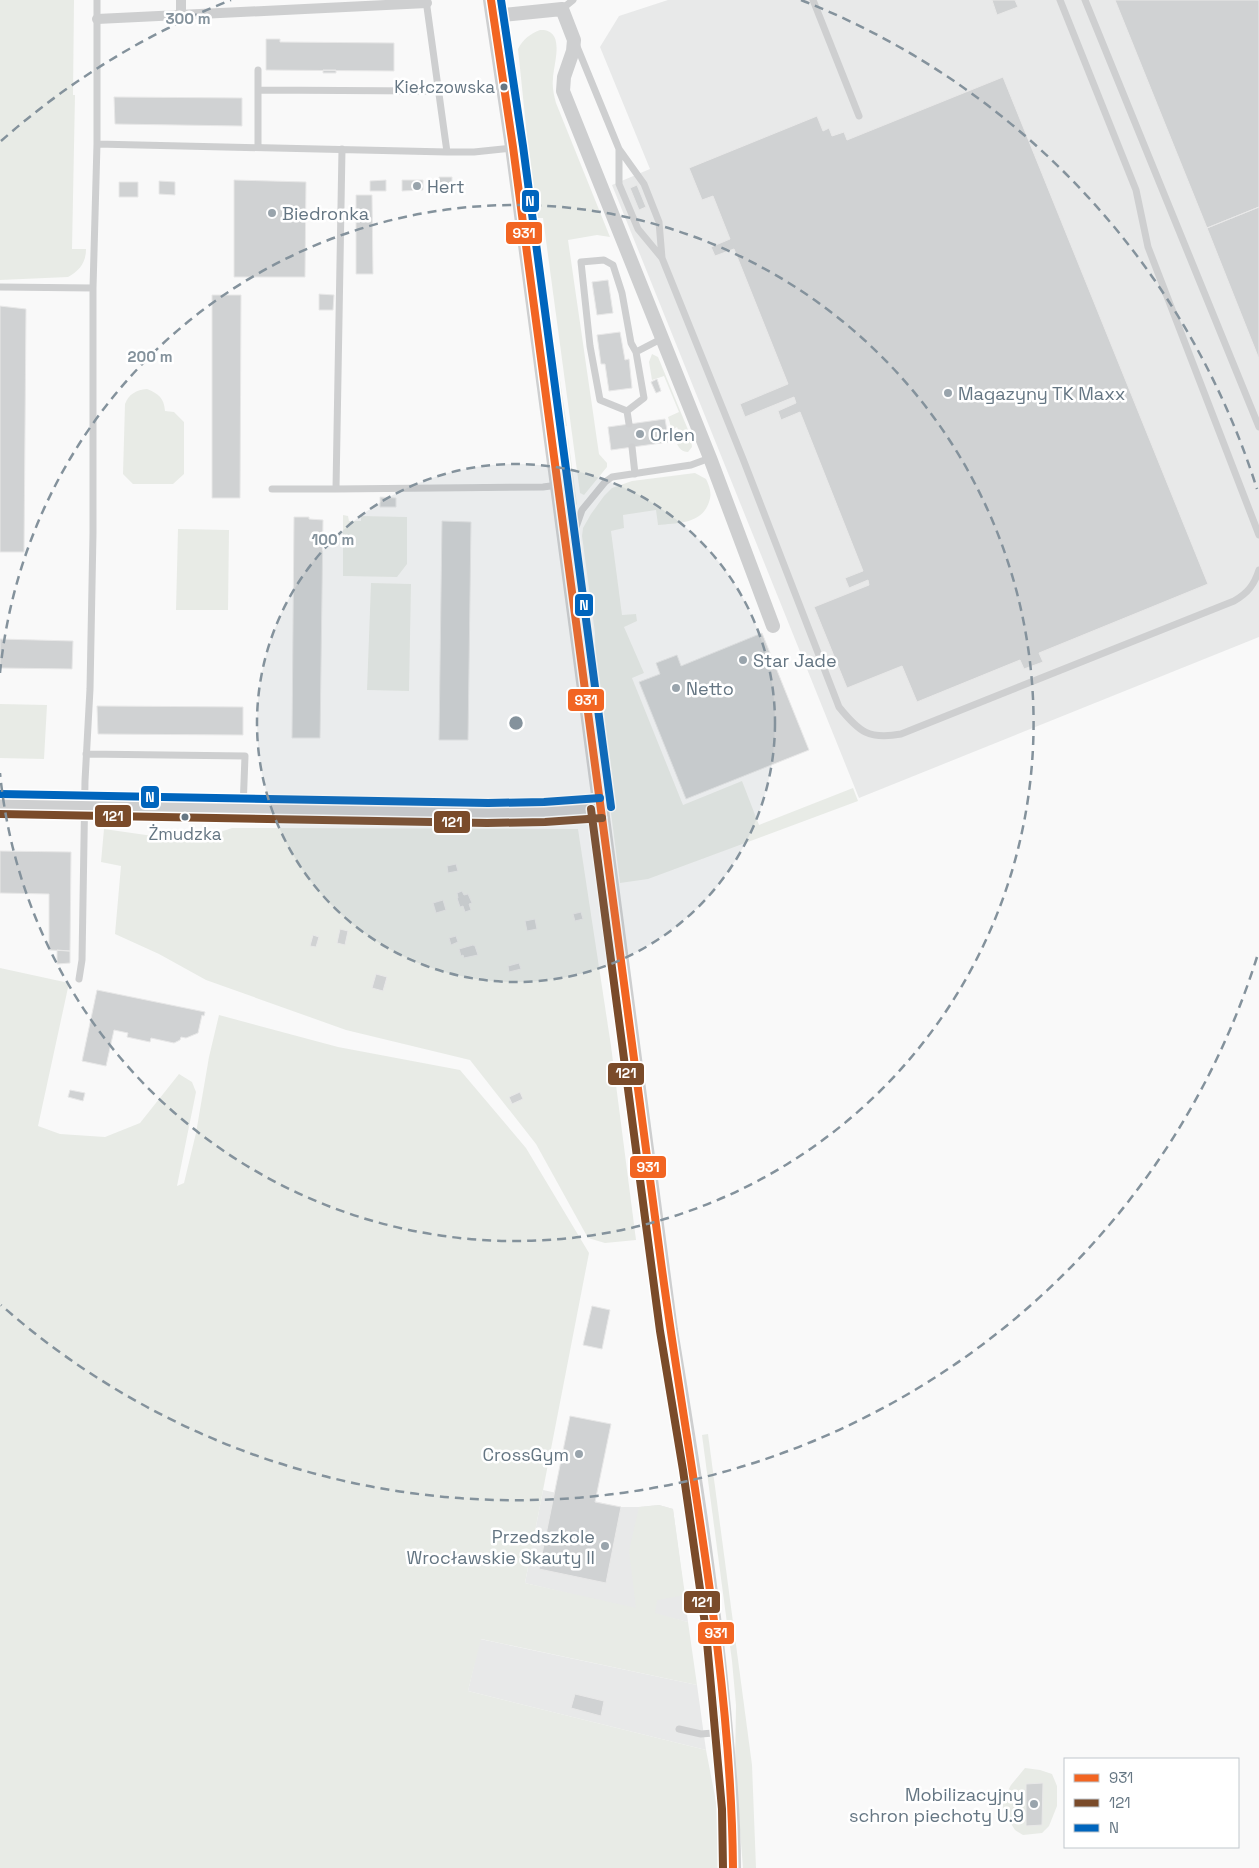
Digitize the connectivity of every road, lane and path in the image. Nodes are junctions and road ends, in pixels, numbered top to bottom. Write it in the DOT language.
graph roads {
  1 [pos="97,0"];
  2 [pos="181,0"];
  3 [pos="490,0"];
  4 [pos="573,0"];
  5 [pos="813,0"];
  6 [pos="1060,0"];
  7 [pos="1085,0"];
  8 [pos="426,2"];
  9 [pos="355,4"];
  10 [pos="562,9"];
  11 [pos="181,15"];
  12 [pos="493,16"];
  13 [pos="97,19"];
  14 [pos="574,40"];
  15 [pos="258,70"];
  16 [pos="438,89"];
  17 [pos="258,90"];
  18 [pos="859,116"];
  19 [pos="97,144"];
  20 [pos="258,147"];
  21 [pos="513,148"];
  22 [pos="342,149"];
  23 [pos="619,149"];
  24 [pos="447,152"];
  25 [pos="662,258"];
  26 [pos="0,287"];
  27 [pos="94,288"];
  28 [pos="661,339"];
  29 [pos="636,352"];
  30 [pos="627,411"];
  31 [pos="628,424"];
  32 [pos="1259,427"];
  33 [pos="632,447"];
  34 [pos="710,458"];
  35 [pos="636,474"];
  36 [pos="558,485"];
  37 [pos="272,489"];
  38 [pos="336,489"];
  39 [pos="1259,535"];
  40 [pos="567,554"];
  41 [pos="1259,570"];
  42 [pos="774,626"];
  43 [pos="86,754"];
  44 [pos="0,804"];
  45 [pos="84,806"];
  46 [pos="601,808"];
  47 [pos="243,809"];
  48 [pos="79,979"];
  49 [pos="679,1729"];
  50 [pos="725,1732"];
  51 [pos="733,1868"];
  1 -- 13 [label="lane"];
  2 -- 11 [label="street"];
  3 -- 12 [label="street"];
  4 -- 10 [label="lane"];
  5 -- 18 [label="lane"];
  6 -- 39 [label="lane"];
  7 -- 32 [label="lane"];
  8 -- 9 [label="street"];
  8 -- 16 [label="lane"];
  9 -- 11 [label="street"];
  10 -- 12 [label="street"];
  10 -- 14 [label="street"];
  11 -- 13 [label="street"];
  12 -- 21 [label="street"];
  13 -- 19 [label="lane"];
  14 -- 23 [label="lane"];
  14 -- 28 [label="street"];
  15 -- 17 [label="lane"];
  16 -- 17 [label="lane"];
  16 -- 24 [label="lane"];
  17 -- 20 [label="lane"];
  19 -- 20 [label="lane"];
  19 -- 27 [label="lane"];
  20 -- 22 [label="lane"];
  21 -- 24 [label="lane"];
  21 -- 36 [label="street"];
  22 -- 24 [label="lane"];
  22 -- 38 [label="lane"];
  23 -- 25 [label="lane"];
  23 -- 25 [label="lane"];
  25 -- 41 [label="lane"];
  26 -- 27 [label="lane"];
  27 -- 43 [label="lane"];
  28 -- 29 [label="lane"];
  28 -- 34 [label="street"];
  29 -- 30 [label="lane"];
  29 -- 30 [label="lane"];
  30 -- 31 [label="lane"];
  33 -- 35 [label="lane"];
  34 -- 35 [label="lane"];
  34 -- 42 [label="street"];
  35 -- 40 [label="lane"];
  36 -- 38 [label="lane"];
  36 -- 40 [label="street"];
  37 -- 38 [label="lane"];
  40 -- 46 [label="street"];
  43 -- 45 [label="lane"];
  43 -- 47 [label="lane"];
  44 -- 45 [label="street"];
  45 -- 47 [label="street"];
  45 -- 48 [label="lane"];
  46 -- 47 [label="street"];
  46 -- 50 [label="street"];
  49 -- 50 [label="lane"];
  50 -- 51 [label="street"];
}
